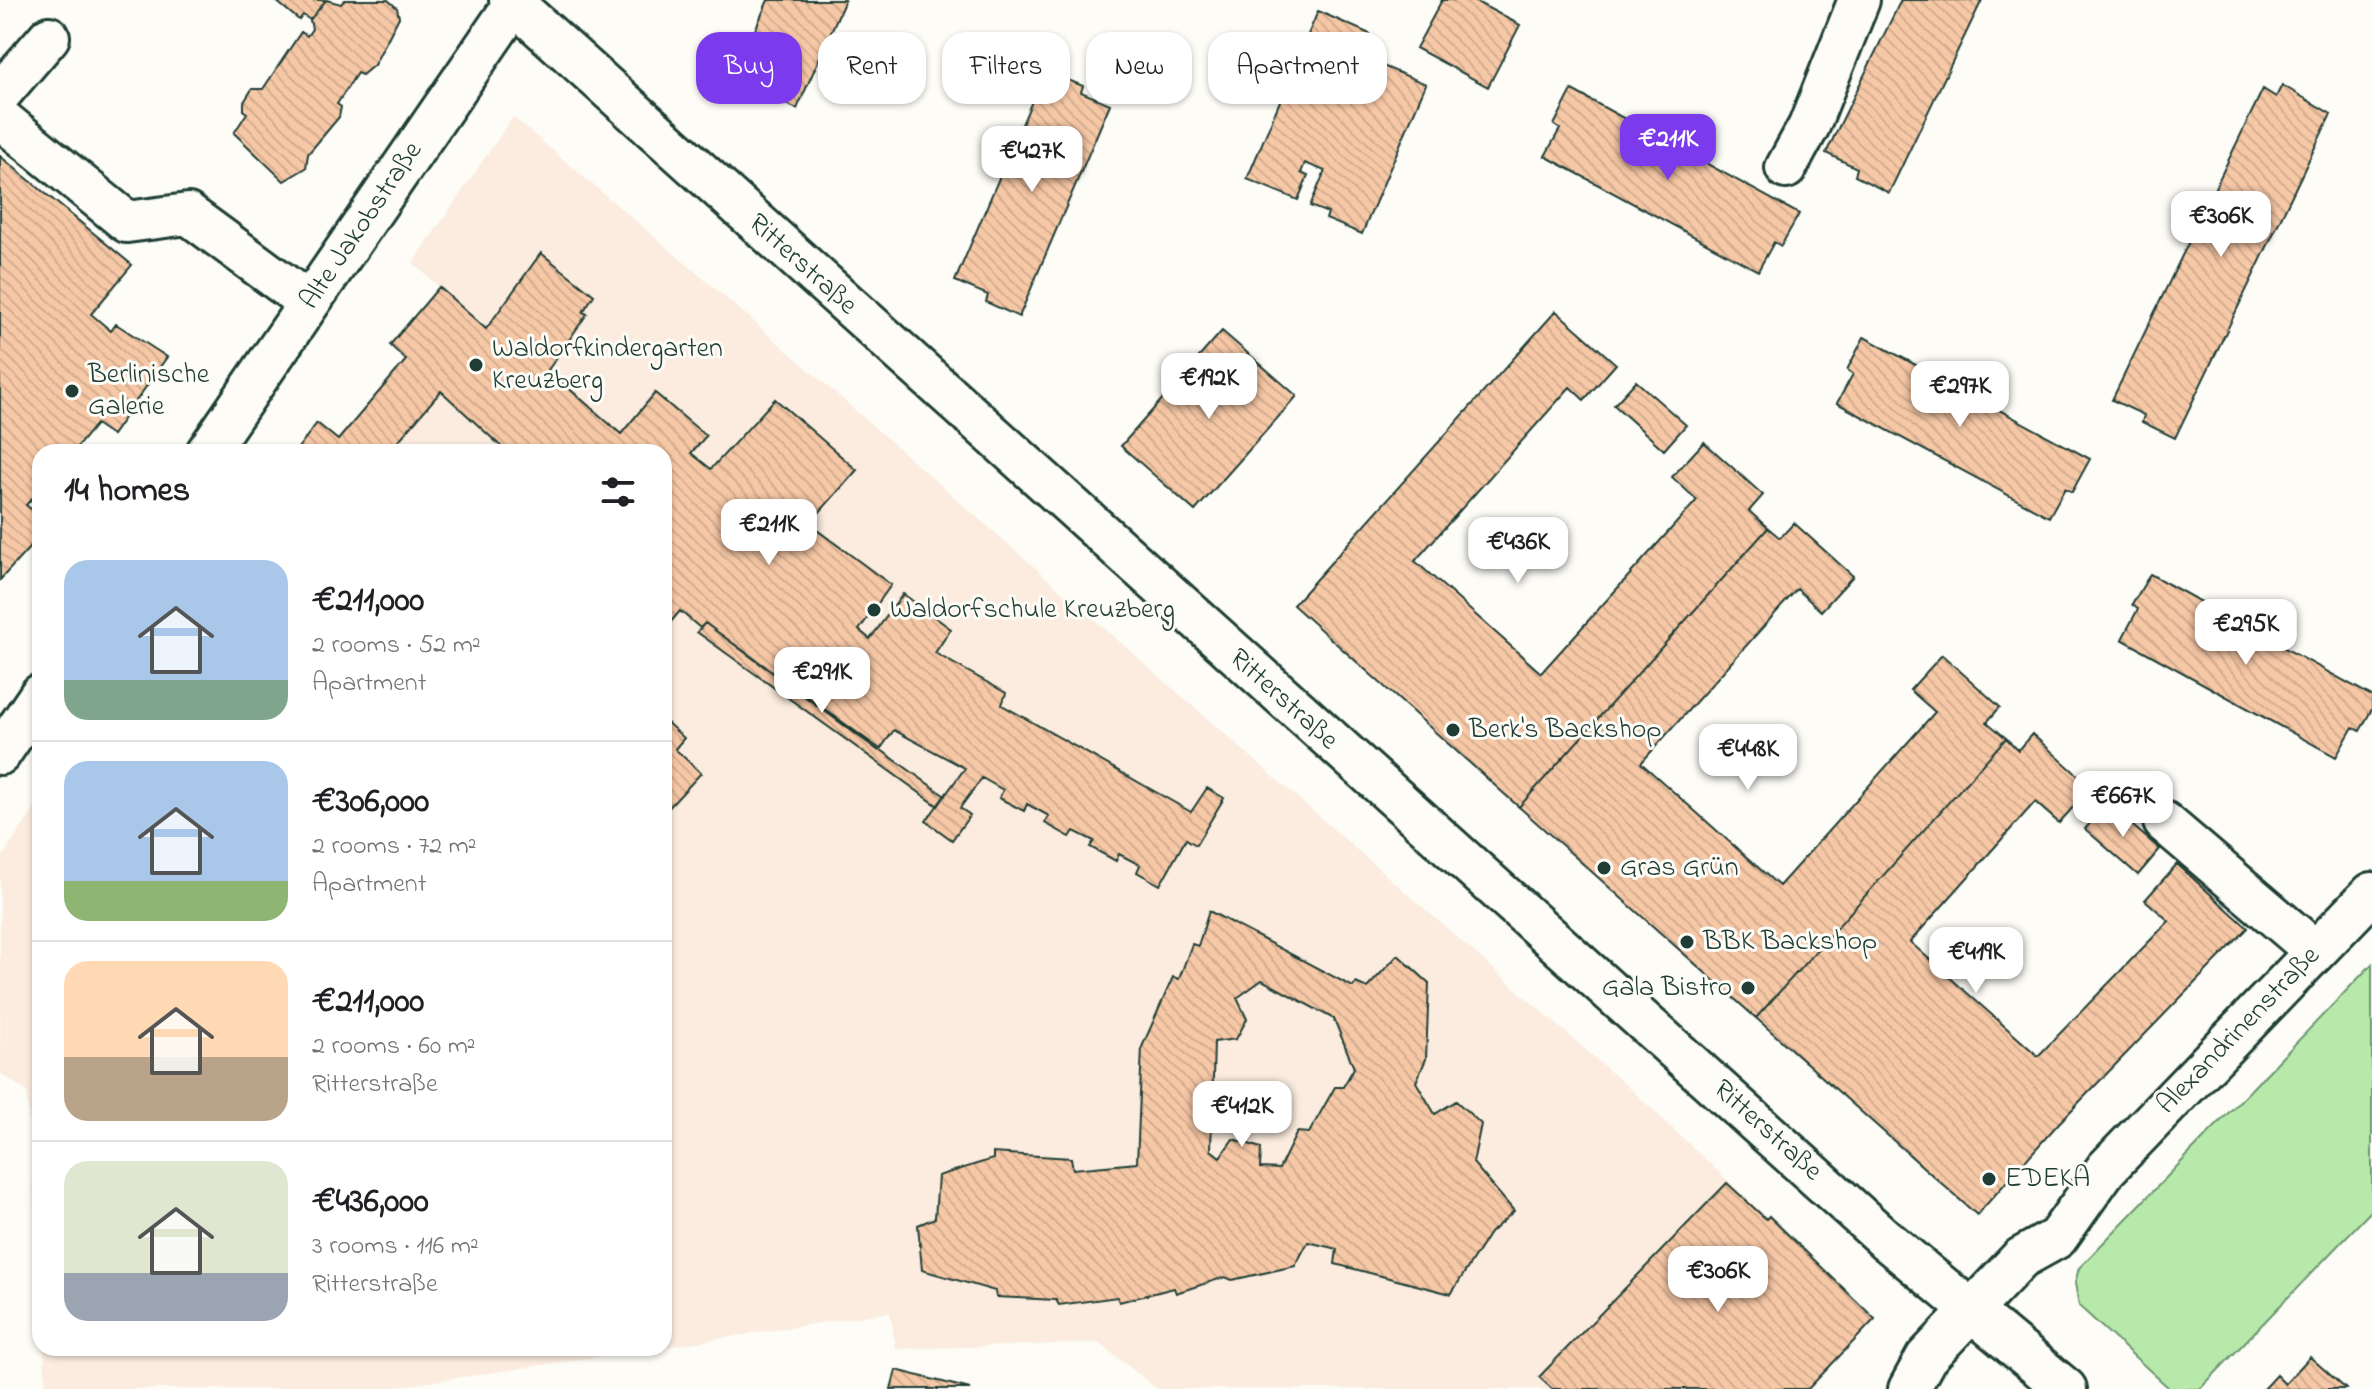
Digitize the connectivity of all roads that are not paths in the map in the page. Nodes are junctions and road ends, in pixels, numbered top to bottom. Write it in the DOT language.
graph roads {
  1 [pos="1859,0"];
  2 [pos="513,1"];
  3 [pos="49,37"];
  4 [pos="0,94"];
  5 [pos="0,118"];
  6 [pos="1786,168"];
  7 [pos="309,303"];
  8 [pos="212,444"];
  9 [pos="32,707"];
  10 [pos="0,754"];
  11 [pos="2164,822"];
  12 [pos="2372,893"];
  13 [pos="2315,951"];
  14 [pos="1972,1310"];
  15 [pos="1917,1374"];
  16 [pos="1883,1389"];
  17 [pos="2066,1389"];
  1 -- 6 [label="street"];
  2 -- 7 [label="street, Alte Jakobstraße"];
  2 -- 14 [label="street, Ritterstraße"];
  3 -- 4 [label="street"];
  5 -- 7 [label="street"];
  7 -- 8 [label="street, Alte Jakobstraße"];
  9 -- 10 [label="street"];
  11 -- 13 [label="street"];
  12 -- 13 [label="street, Alexandrinenstraße"];
  13 -- 14 [label="street, Alexandrinenstraße"];
  14 -- 15 [label="street, Alexandrinenstraße"];
  14 -- 17 [label="street, Ritterstraße"];
  15 -- 16 [label="street, Alexandrinenstraße"];
}
